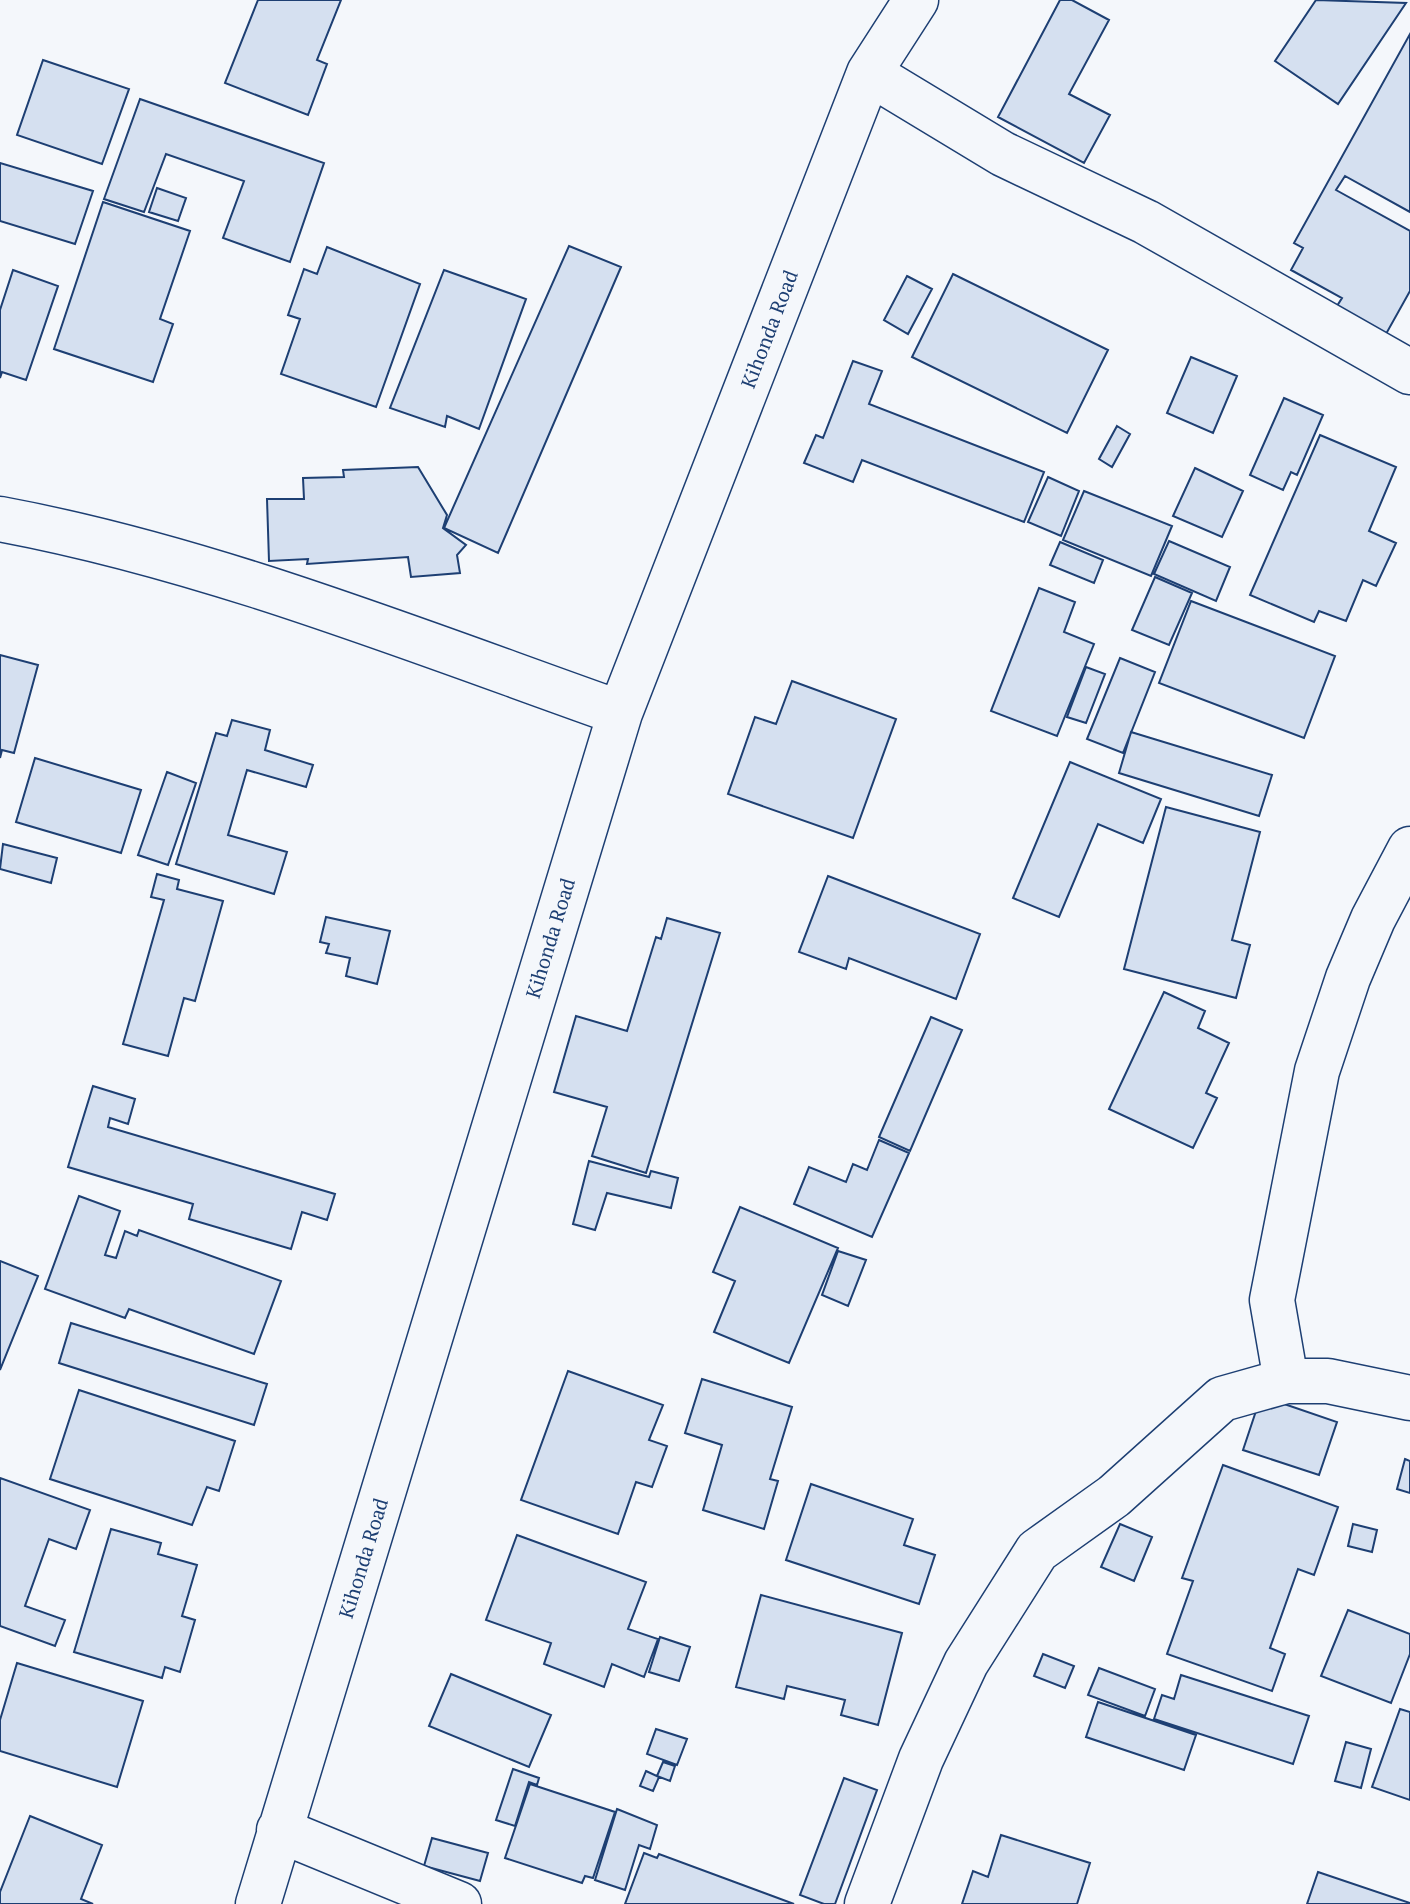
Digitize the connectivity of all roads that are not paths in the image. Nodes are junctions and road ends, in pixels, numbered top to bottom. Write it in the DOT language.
graph roads {
  1 [pos="916,0"];
  2 [pos="869,73"];
  3 [pos="1410,372"];
  4 [pos="0,519"];
  5 [pos="620,713"];
  6 [pos="1410,849"];
  7 [pos="1286,1381"];
  8 [pos="1410,1398"];
  9 [pos="279,1830"];
  10 [pos="258,1904"];
  11 [pos="459,1904"];
  12 [pos="867,1904"];
  1 -- 2 [label="street, Kihonda Road"];
  2 -- 3 [label="street"];
  2 -- 5 [label="street, Kihonda Road"];
  4 -- 5 [label="street"];
  5 -- 9 [label="street, Kihonda Road"];
  6 -- 7 [label="street"];
  7 -- 8 [label="street"];
  7 -- 12 [label="street"];
  9 -- 10 [label="street, Kihonda Road"];
  9 -- 11 [label="street"];
}
